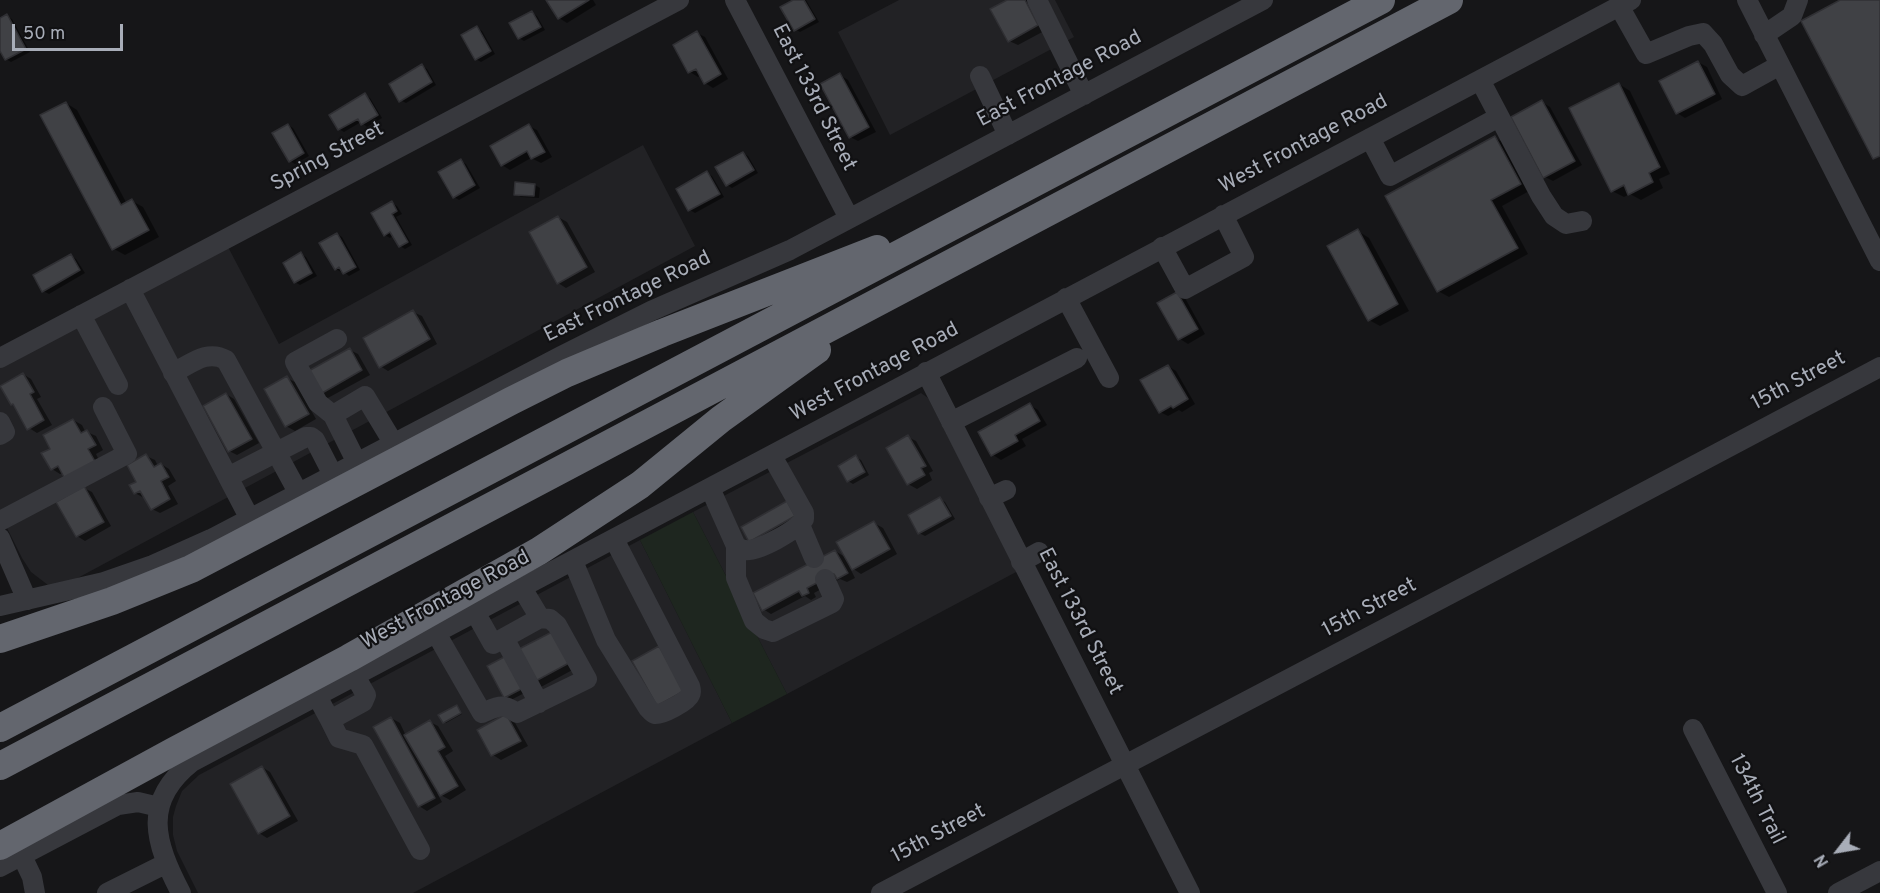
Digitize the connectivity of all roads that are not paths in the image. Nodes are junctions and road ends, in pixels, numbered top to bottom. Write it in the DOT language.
graph roads {
  1 [pos="679,0"];
  2 [pos="735,0"];
  3 [pos="1036,0"];
  4 [pos="1263,0"];
  5 [pos="1382,0"];
  6 [pos="1449,0"];
  7 [pos="1747,0"];
  8 [pos="1798,0"];
  9 [pos="1625,3"];
  10 [pos="1764,35"];
  11 [pos="1780,65"];
  12 [pos="980,75"];
  13 [pos="1480,80"];
  14 [pos="1083,95"];
  15 [pos="1499,117"];
  16 [pos="1008,135"];
  17 [pos="1370,138"];
  18 [pos="1223,215"];
  19 [pos="849,218"];
  20 [pos="1582,221"];
  21 [pos="940,233"];
  22 [pos="1162,248"];
  23 [pos="1880,261"];
  24 [pos="913,283"];
  25 [pos="130,289"];
  26 [pos="1066,298"];
  27 [pos="81,315"];
  28 [pos="337,339"];
  29 [pos="0,358"];
  30 [pos="1077,358"];
  31 [pos="1880,367"];
  32 [pos="173,372"];
  33 [pos="926,372"];
  34 [pos="1109,378"];
  35 [pos="118,385"];
  36 [pos="103,407"];
  37 [pos="333,415"];
  38 [pos="0,422"];
  39 [pos="951,422"];
  40 [pos="0,435"];
  41 [pos="394,444"];
  42 [pos="276,452"];
  43 [pos="772,456"];
  44 [pos="357,463"];
  45 [pos="333,475"];
  46 [pos="228,477"];
  47 [pos="710,488"];
  48 [pos="299,494"];
  49 [pos="250,519"];
  50 [pos="0,521"];
  51 [pos="800,525"];
  52 [pos="0,538"];
  53 [pos="614,539"];
  54 [pos="736,546"];
  55 [pos="814,558"];
  56 [pos="573,561"];
  57 [pos="825,579"];
  58 [pos="522,588"];
  59 [pos="27,600"];
  60 [pos="0,606"];
  61 [pos="475,612"];
  62 [pos="540,618"];
  63 [pos="436,633"];
  64 [pos="504,638"];
  65 [pos="0,639"];
  66 [pos="355,676"];
  67 [pos="317,696"];
  68 [pos="539,703"];
  69 [pos="330,720"];
  70 [pos="0,728"];
  71 [pos="1693,729"];
  72 [pos="1124,765"];
  73 [pos="0,766"];
  74 [pos="159,807"];
  75 [pos="420,850"];
  76 [pos="11,851"];
  77 [pos="165,864"];
  78 [pos="0,867"];
  79 [pos="1880,871"];
  80 [pos="35,893"];
  81 [pos="107,893"];
  82 [pos="180,893"];
  83 [pos="881,893"];
  84 [pos="1190,893"];
  85 [pos="1777,893"];
  86 [pos="1838,893"];
  1 -- 25 [label="street, Spring Street"];
  2 -- 19 [label="street, East 133rd Street"];
  3 -- 14 [label="street"];
  4 -- 14 [label="street, East Frontage Road"];
  5 -- 21 [label="highway"];
  6 -- 24 [label="highway"];
  7 -- 10 [label="street"];
  8 -- 10 [label="street"];
  9 -- 11 [label="street"];
  9 -- 13 [label="street, West Frontage Road"];
  10 -- 11 [label="street"];
  11 -- 23 [label="street"];
  12 -- 16 [label="street"];
  13 -- 15 [label="street"];
  13 -- 17 [label="street, West Frontage Road"];
  14 -- 16 [label="street, East Frontage Road"];
  15 -- 17 [label="street"];
  15 -- 20 [label="street"];
  16 -- 19 [label="street, East Frontage Road"];
  17 -- 18 [label="street, West Frontage Road"];
  18 -- 22 [label="street, West Frontage Road"];
  18 -- 22 [label="street"];
  19 -- 41 [label="street, East Frontage Road"];
  21 -- 65 [label="highway"];
  21 -- 70 [label="highway"];
  22 -- 26 [label="street, West Frontage Road"];
  24 -- 73 [label="highway"];
  24 -- 76 [label="highway"];
  25 -- 27 [label="street, Spring Street"];
  25 -- 32 [label="street"];
  26 -- 33 [label="street, West Frontage Road"];
  26 -- 34 [label="street"];
  27 -- 29 [label="street, Spring Street"];
  27 -- 35 [label="street"];
  28 -- 37 [label="street"];
  30 -- 39 [label="street"];
  31 -- 72 [label="street, 15th Street"];
  32 -- 42 [label="street"];
  32 -- 46 [label="street"];
  33 -- 39 [label="street, East 133rd Street"];
  33 -- 43 [label="street, West Frontage Road"];
  36 -- 50 [label="street"];
  37 -- 41 [label="street"];
  37 -- 44 [label="street"];
  38 -- 40 [label="street"];
  39 -- 72 [label="street, East 133rd Street"];
  41 -- 44 [label="street, East Frontage Road"];
  42 -- 45 [label="street"];
  42 -- 46 [label="street"];
  42 -- 48 [label="street"];
  43 -- 47 [label="street, West Frontage Road"];
  43 -- 51 [label="street"];
  44 -- 45 [label="street, East Frontage Road"];
  45 -- 48 [label="street, East Frontage Road"];
  46 -- 49 [label="street"];
  47 -- 53 [label="street, West Frontage Road"];
  47 -- 54 [label="street"];
  48 -- 49 [label="street, East Frontage Road"];
  49 -- 59 [label="street, East Frontage Road"];
  51 -- 54 [label="street"];
  51 -- 55 [label="street"];
  52 -- 59 [label="street"];
  53 -- 56 [label="street, West Frontage Road"];
  53 -- 56 [label="street"];
  54 -- 57 [label="street"];
  56 -- 58 [label="street, West Frontage Road"];
  58 -- 61 [label="street, West Frontage Road"];
  58 -- 62 [label="street"];
  59 -- 60 [label="street, East Frontage Road"];
  61 -- 63 [label="street, West Frontage Road"];
  61 -- 64 [label="street"];
  62 -- 64 [label="street"];
  62 -- 68 [label="street"];
  63 -- 66 [label="street, West Frontage Road"];
  63 -- 68 [label="street"];
  64 -- 68 [label="street"];
  66 -- 67 [label="street, West Frontage Road"];
  66 -- 69 [label="street"];
  67 -- 69 [label="street"];
  67 -- 74 [label="street, West Frontage Road"];
  69 -- 75 [label="street"];
  71 -- 85 [label="street, 134th Trail"];
  72 -- 83 [label="street, 15th Street"];
  72 -- 84 [label="street, East 133rd Street"];
  74 -- 76 [label="street"];
  74 -- 77 [label="street"];
  76 -- 78 [label="street"];
  76 -- 80 [label="street"];
  77 -- 81 [label="street"];
  77 -- 82 [label="street"];
  79 -- 86 [label="street"];
}
